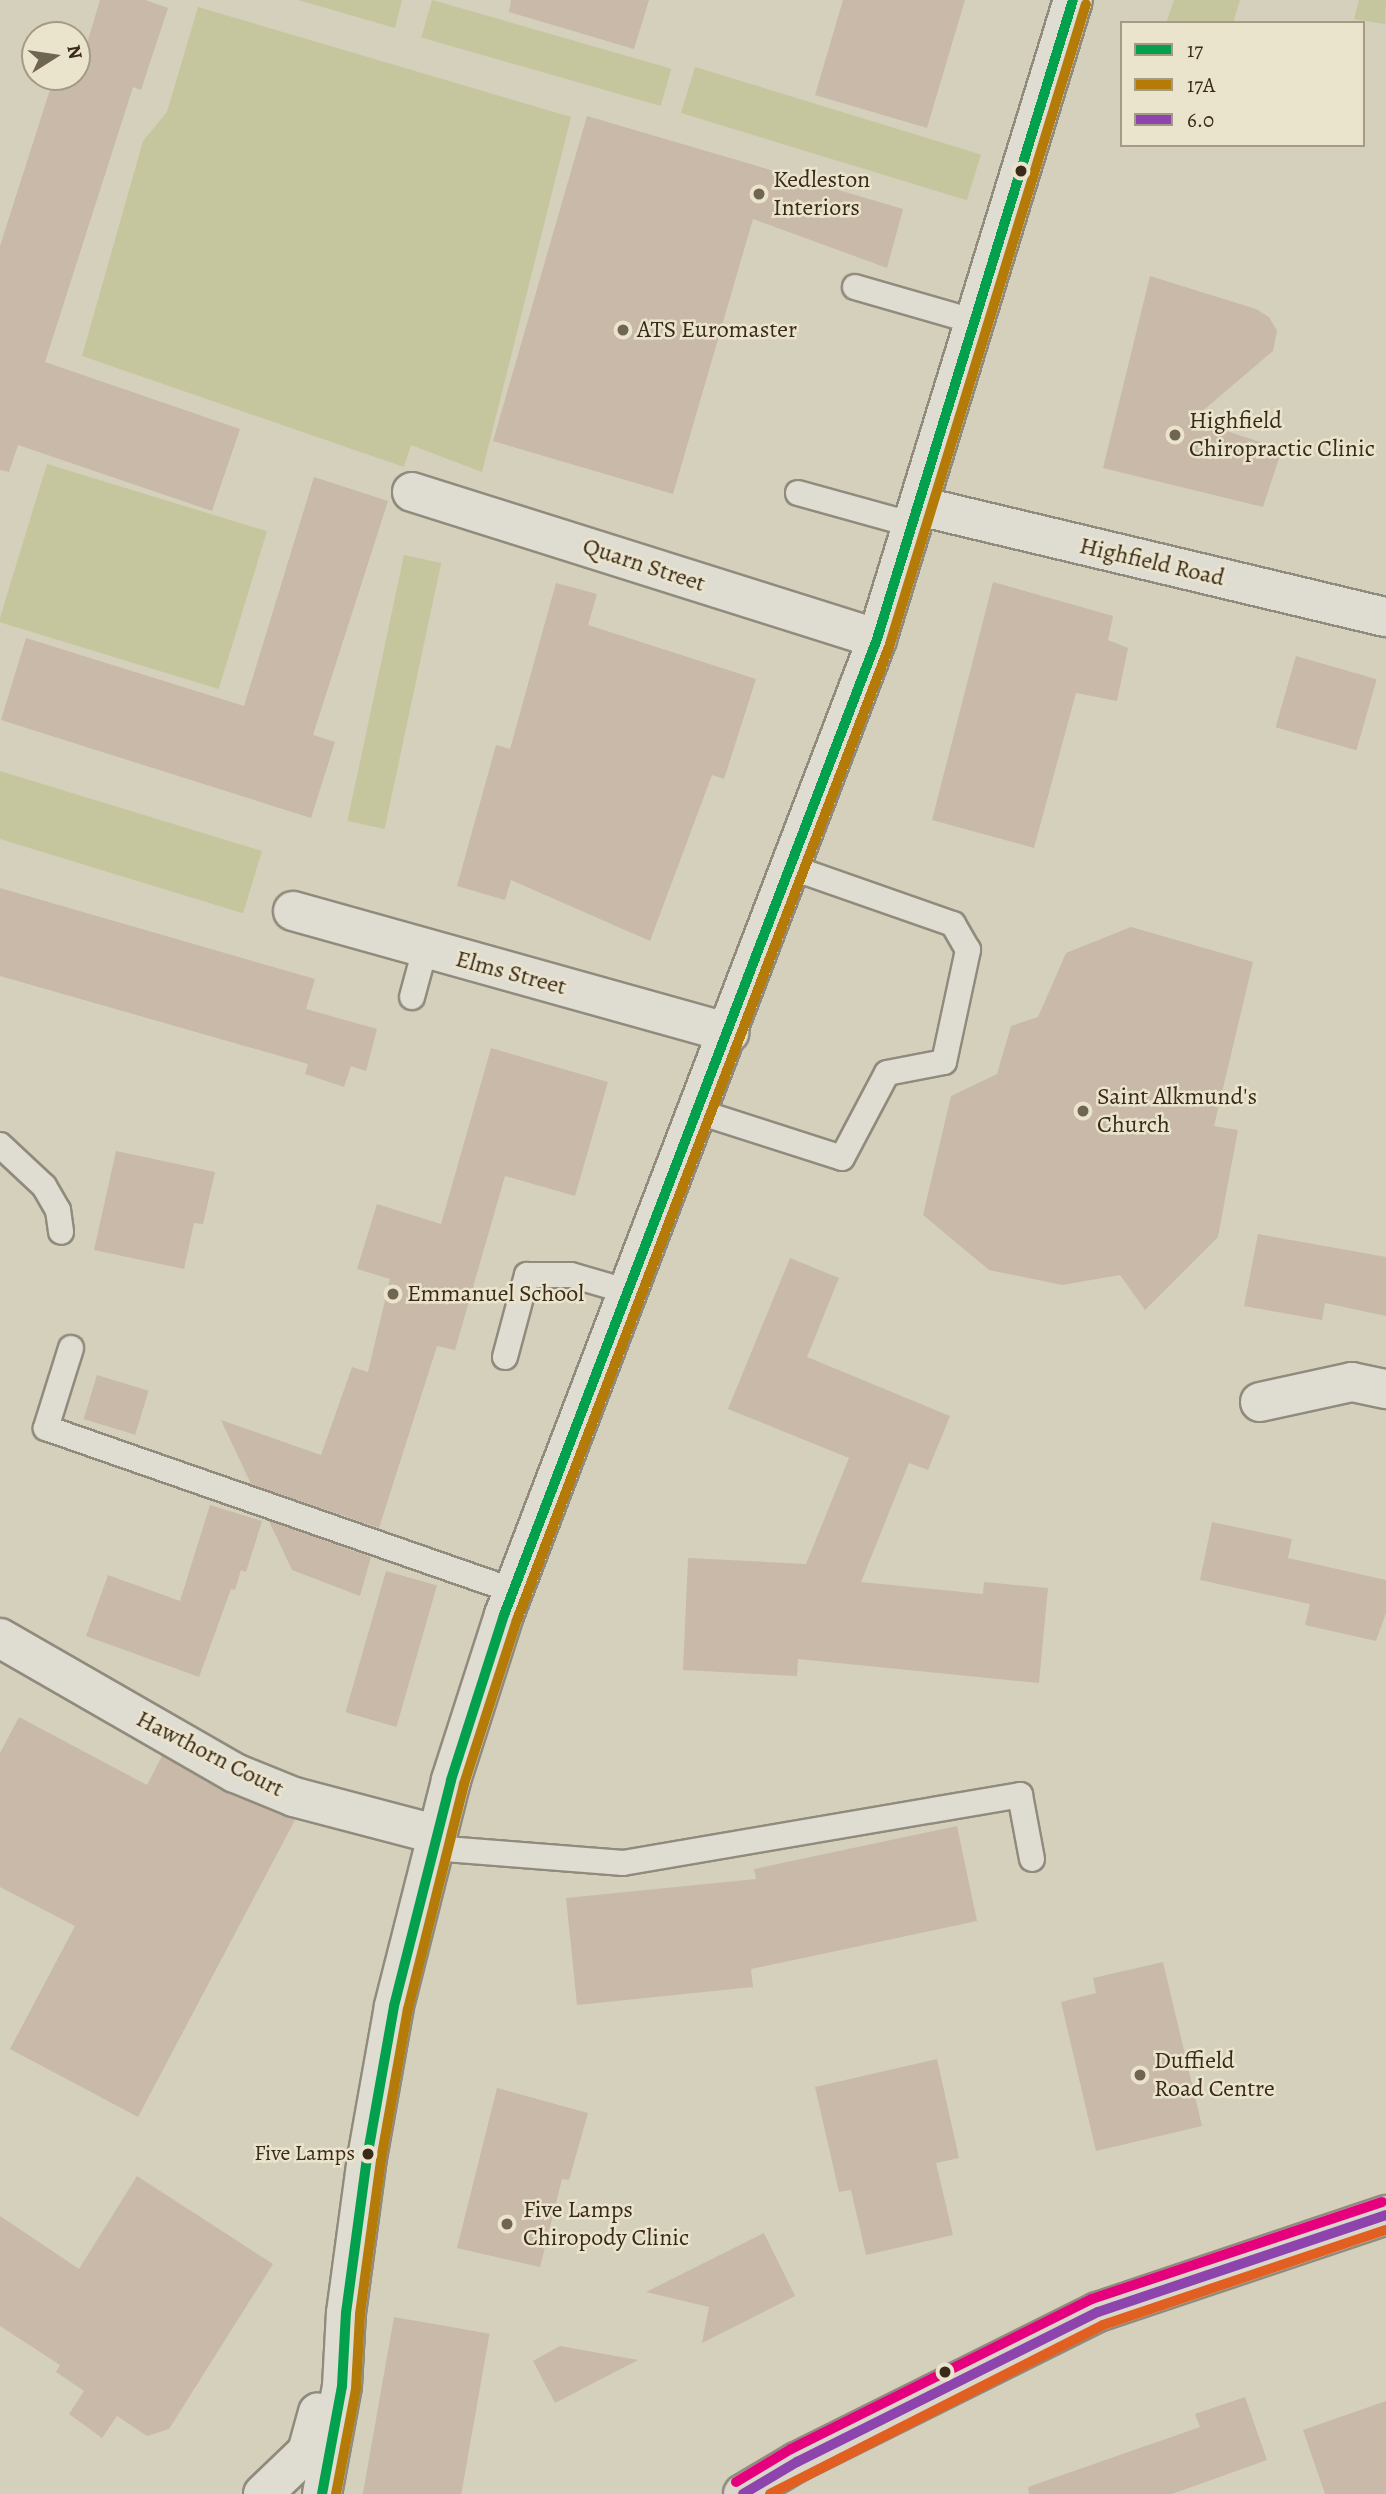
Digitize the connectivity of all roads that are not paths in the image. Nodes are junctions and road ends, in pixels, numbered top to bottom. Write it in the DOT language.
graph roads {
  1 [pos="1073,0"];
  2 [pos="855,286"];
  3 [pos="976,322"];
  4 [pos="412,492"];
  5 [pos="798,493"];
  6 [pos="916,516"];
  7 [pos="1386,617"];
  8 [pos="877,639"];
  9 [pos="793,868"];
  10 [pos="293,911"];
  11 [pos="425,949"];
  12 [pos="412,998"];
  13 [pos="729,1032"];
  14 [pos="699,1112"];
  15 [pos="0,1145"];
  16 [pos="61,1232"];
  17 [pos="629,1292"];
  18 [pos="71,1348"];
  19 [pos="505,1357"];
  20 [pos="1386,1389"];
  21 [pos="1260,1402"];
  22 [pos="514,1591"];
  23 [pos="0,1638"];
  24 [pos="434,1841"];
  25 [pos="1032,1859"];
  26 [pos="1386,2215"];
  27 [pos="346,2313"];
  28 [pos="263,2494"];
  29 [pos="322,2494"];
  30 [pos="743,2494"];
  1 -- 3 [label="street"];
  2 -- 3 [label="lane"];
  3 -- 6 [label="street"];
  4 -- 8 [label="street, Quarn Street"];
  5 -- 6 [label="lane"];
  6 -- 7 [label="street, Highfield Road"];
  6 -- 8 [label="street"];
  8 -- 9 [label="street"];
  9 -- 13 [label="street"];
  9 -- 14 [label="lane"];
  10 -- 11 [label="street, Elms Street"];
  11 -- 12 [label="lane"];
  11 -- 13 [label="street, Elms Street"];
  13 -- 14 [label="street"];
  14 -- 17 [label="street"];
  15 -- 16 [label="lane"];
  17 -- 19 [label="lane"];
  17 -- 22 [label="street"];
  18 -- 22 [label="lane"];
  20 -- 21 [label="street"];
  22 -- 24 [label="street"];
  23 -- 24 [label="street, Hawthorn Court"];
  24 -- 25 [label="lane"];
  24 -- 27 [label="street"];
  26 -- 30 [label="main road"];
  27 -- 28 [label="street"];
  27 -- 29 [label="street"];
}
